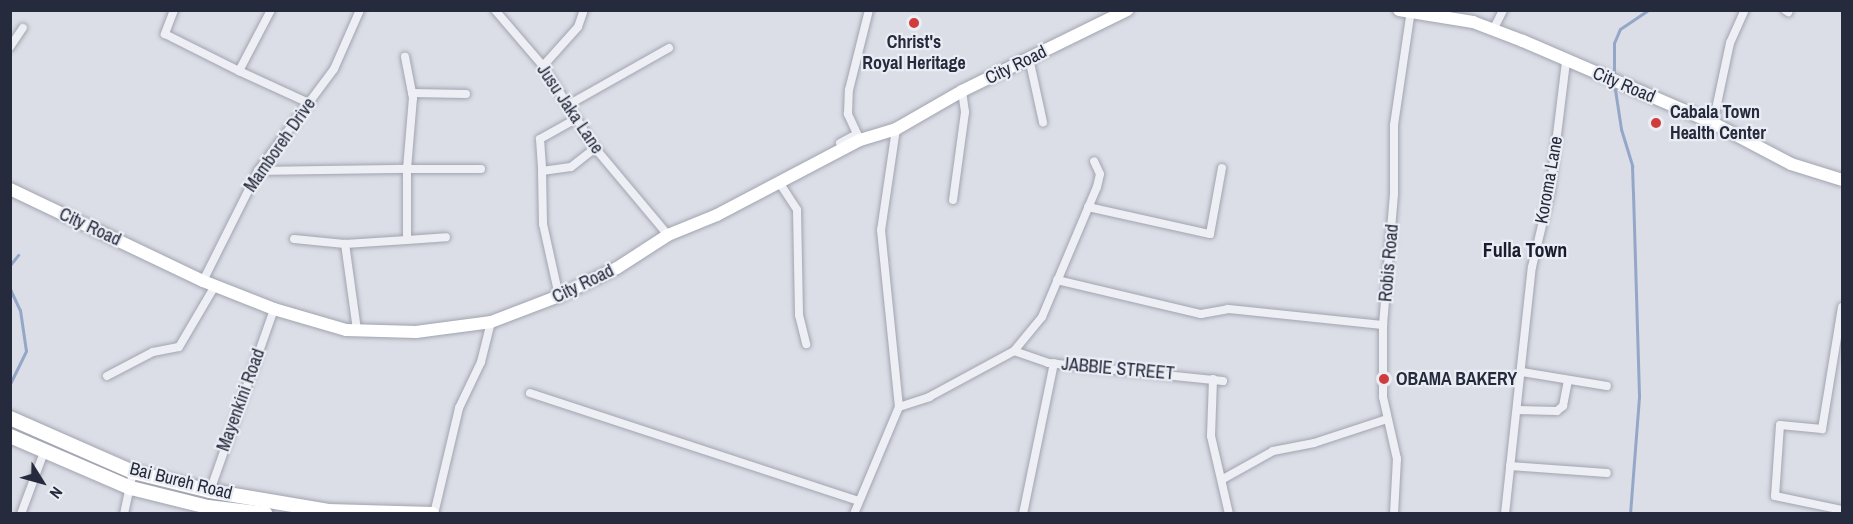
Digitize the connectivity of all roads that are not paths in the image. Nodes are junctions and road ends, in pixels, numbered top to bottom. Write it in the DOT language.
graph roads {
  1 [pos="174,10"];
  2 [pos="271,10"];
  3 [pos="360,10"];
  4 [pos="495,10"];
  5 [pos="584,10"];
  6 [pos="869,10"];
  7 [pos="1127,10"];
  8 [pos="1503,10"];
  9 [pos="1745,10"];
  10 [pos="1407,11"];
  11 [pos="23,28"];
  12 [pos="1493,30"];
  13 [pos="10,47"];
  14 [pos="669,48"];
  15 [pos="405,57"];
  16 [pos="1029,58"];
  17 [pos="1566,61"];
  18 [pos="543,66"];
  19 [pos="239,71"];
  20 [pos="962,91"];
  21 [pos="412,93"];
  22 [pos="466,94"];
  23 [pos="309,103"];
  24 [pos="568,105"];
  25 [pos="574,120"];
  26 [pos="1043,122"];
  27 [pos="1713,123"];
  28 [pos="896,129"];
  29 [pos="859,137"];
  30 [pos="840,143"];
  31 [pos="595,148"];
  32 [pos="1094,161"];
  33 [pos="1222,168"];
  34 [pos="407,169"];
  35 [pos="481,170"];
  36 [pos="258,171"];
  37 [pos="542,171"];
  38 [pos="1842,180"];
  39 [pos="779,182"];
  40 [pos="10,189"];
  41 [pos="953,200"];
  42 [pos="1088,207"];
  43 [pos="668,235"];
  44 [pos="446,237"];
  45 [pos="294,239"];
  46 [pos="407,240"];
  47 [pos="345,244"];
  48 [pos="1057,280"];
  49 [pos="203,281"];
  50 [pos="215,286"];
  51 [pos="559,296"];
  52 [pos="1842,307"];
  53 [pos="274,309"];
  54 [pos="491,322"];
  55 [pos="1383,325"];
  56 [pos="357,330"];
  57 [pos="806,344"];
  58 [pos="1014,351"];
  59 [pos="1838,361"];
  60 [pos="1054,363"];
  61 [pos="1522,372"];
  62 [pos="107,376"];
  63 [pos="1213,379"];
  64 [pos="1568,380"];
  65 [pos="1223,381"];
  66 [pos="1606,386"];
  67 [pos="530,393"];
  68 [pos="899,407"];
  69 [pos="1517,410"];
  70 [pos="10,418"];
  71 [pos="1388,418"];
  72 [pos="10,436"];
  73 [pos="44,452"];
  74 [pos="1510,466"];
  75 [pos="134,472"];
  76 [pos="1607,473"];
  77 [pos="1224,478"];
  78 [pos="131,488"];
  79 [pos="210,491"];
  80 [pos="859,501"];
  81 [pos="208,510"];
  82 [pos="1842,510"];
  83 [pos="21,513"];
  84 [pos="124,513"];
  85 [pos="266,513"];
  86 [pos="433,513"];
  87 [pos="854,513"];
  88 [pos="1023,513"];
  89 [pos="1229,513"];
  90 [pos="1394,513"];
  91 [pos="1505,513"];
  1 -- 19 [label="street"];
  2 -- 19 [label="street"];
  3 -- 23 [label="street, Mamboreh Drive"];
  4 -- 18 [label="street, Jusu Jaka Lane"];
  5 -- 18 [label="street"];
  6 -- 29 [label="street"];
  7 -- 16 [label="main road, City Road"];
  8 -- 12 [label="street"];
  9 -- 27 [label="street"];
  10 -- 12 [label="main road, City Road"];
  10 -- 55 [label="street, Robis Road"];
  11 -- 13 [label="street"];
  12 -- 17 [label="main road, City Road"];
  14 -- 24 [label="street"];
  15 -- 21 [label="street"];
  16 -- 20 [label="main road, City Road"];
  16 -- 26 [label="street"];
  17 -- 27 [label="main road, City Road"];
  17 -- 61 [label="street, Koroma Lane"];
  18 -- 24 [label="street, Jusu Jaka Lane"];
  19 -- 23 [label="street"];
  20 -- 28 [label="main road, City Road"];
  20 -- 41 [label="street"];
  21 -- 22 [label="street"];
  21 -- 34 [label="street"];
  23 -- 36 [label="street, Mamboreh Drive"];
  24 -- 25 [label="street, Jusu Jaka Lane"];
  25 -- 31 [label="street, Jusu Jaka Lane"];
  25 -- 37 [label="street"];
  27 -- 38 [label="main road, City Road"];
  28 -- 29 [label="main road, City Road"];
  28 -- 68 [label="street"];
  29 -- 30 [label="street"];
  29 -- 39 [label="main road, City Road"];
  31 -- 37 [label="street"];
  31 -- 43 [label="street, Jusu Jaka Lane"];
  32 -- 42 [label="street"];
  33 -- 42 [label="street"];
  34 -- 35 [label="street"];
  34 -- 36 [label="street"];
  34 -- 46 [label="street"];
  36 -- 49 [label="street, Mamboreh Drive"];
  37 -- 51 [label="street"];
  39 -- 43 [label="main road, City Road"];
  39 -- 57 [label="street"];
  40 -- 49 [label="main road, City Road"];
  42 -- 48 [label="street"];
  43 -- 51 [label="main road, City Road"];
  44 -- 46 [label="street"];
  45 -- 47 [label="street"];
  46 -- 47 [label="street"];
  47 -- 56 [label="street"];
  48 -- 55 [label="street"];
  48 -- 58 [label="street"];
  49 -- 50 [label="main road, City Road"];
  50 -- 53 [label="main road, City Road"];
  50 -- 62 [label="street"];
  51 -- 54 [label="main road, City Road"];
  52 -- 59 [label="street"];
  53 -- 56 [label="main road, City Road"];
  53 -- 79 [label="street, Mayenkini Road"];
  54 -- 56 [label="main road, City Road"];
  54 -- 86 [label="street"];
  55 -- 71 [label="street, Robis Road"];
  58 -- 60 [label="street, JABBIE STREET"];
  58 -- 68 [label="street"];
  59 -- 82 [label="street"];
  60 -- 63 [label="street, JABBIE STREET"];
  60 -- 88 [label="street"];
  61 -- 64 [label="street"];
  61 -- 69 [label="street, Koroma Lane"];
  63 -- 65 [label="street, JABBIE STREET"];
  63 -- 77 [label="street"];
  64 -- 66 [label="street"];
  64 -- 69 [label="street"];
  67 -- 80 [label="street"];
  68 -- 80 [label="street"];
  69 -- 74 [label="street, Koroma Lane"];
  70 -- 75 [label="highway, Bai Bureh Road"];
  71 -- 77 [label="street"];
  71 -- 90 [label="street, Robis Road"];
  72 -- 73 [label="highway, Bai Bureh Road"];
  73 -- 78 [label="highway, Bai Bureh Road"];
  73 -- 83 [label="street"];
  74 -- 76 [label="street"];
  74 -- 91 [label="street, Koroma Lane"];
  75 -- 78 [label="street"];
  75 -- 79 [label="highway, Bai Bureh Road"];
  77 -- 89 [label="street"];
  78 -- 81 [label="highway, Bai Bureh Road"];
  78 -- 84 [label="street"];
  79 -- 86 [label="highway, Bai Bureh Road"];
  80 -- 87 [label="street"];
  81 -- 85 [label="highway, Bai Bureh Road"];
}
